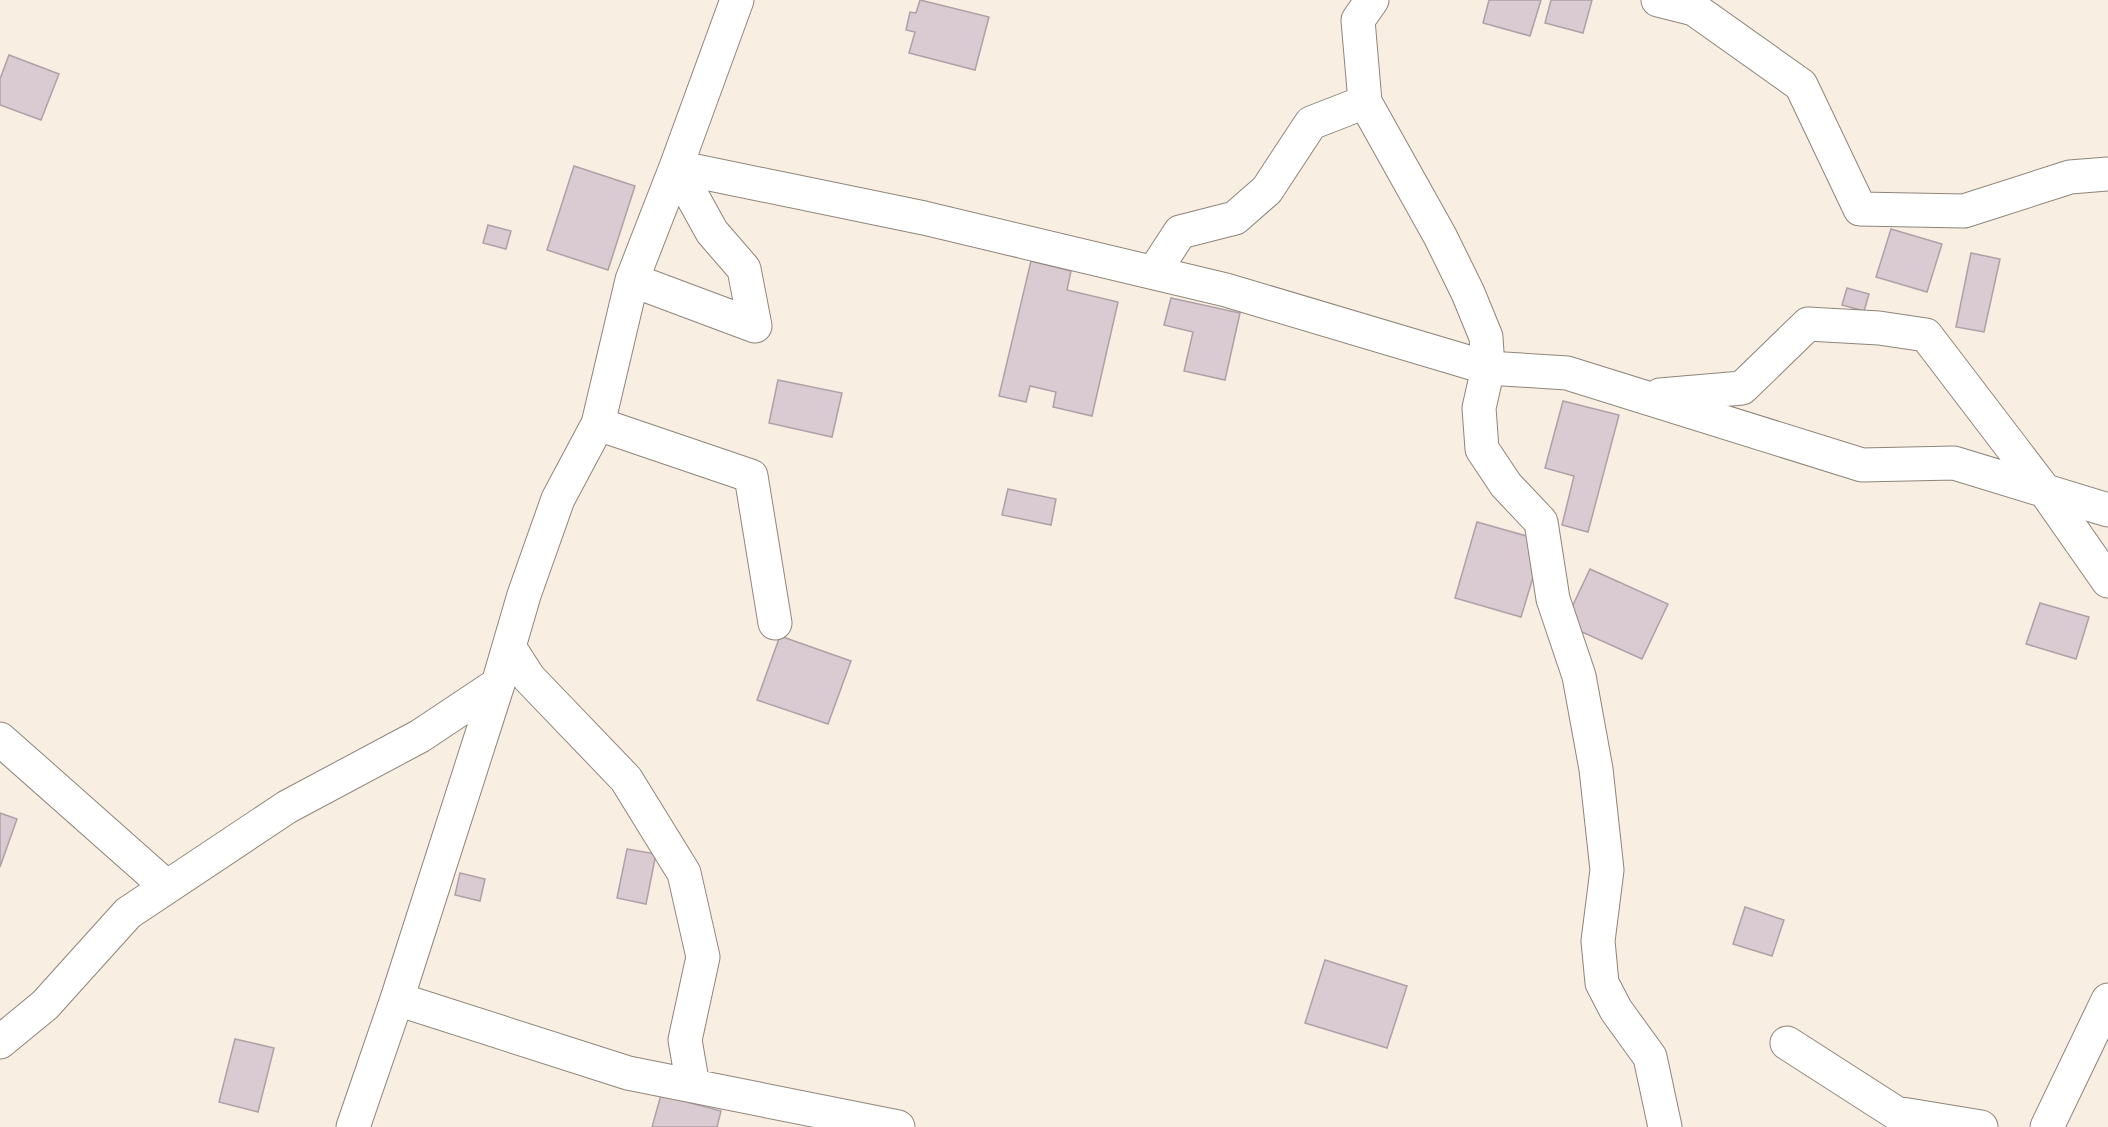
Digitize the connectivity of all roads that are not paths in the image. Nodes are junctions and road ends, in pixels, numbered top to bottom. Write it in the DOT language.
graph roads {
  1 [pos="737,0"];
  2 [pos="1372,0"];
  3 [pos="1658,0"];
  4 [pos="1365,102"];
  5 [pos="676,167"];
  6 [pos="2108,174"];
  7 [pos="1154,272"];
  8 [pos="632,280"];
  9 [pos="1488,368"];
  10 [pos="1644,397"];
  11 [pos="598,423"];
  12 [pos="2045,491"];
  13 [pos="2108,510"];
  14 [pos="2108,581"];
  15 [pos="775,623"];
  16 [pos="509,647"];
  17 [pos="498,684"];
  18 [pos="0,739"];
  19 [pos="167,887"];
  20 [pos="397,999"];
  21 [pos="2108,1000"];
  22 [pos="0,1042"];
  23 [pos="1787,1043"];
  24 [pos="693,1086"];
  25 [pos="353,1127"];
  26 [pos="898,1127"];
  27 [pos="1665,1127"];
  28 [pos="1980,1127"];
  29 [pos="2047,1127"];
  1 -- 5 [label="street"];
  2 -- 4 [label="street"];
  3 -- 6 [label="street"];
  4 -- 7 [label="street"];
  4 -- 9 [label="street"];
  5 -- 7 [label="street"];
  5 -- 8 [label="street"];
  5 -- 8 [label="street"];
  7 -- 9 [label="street"];
  8 -- 11 [label="street"];
  9 -- 10 [label="street"];
  9 -- 27 [label="street"];
  10 -- 12 [label="street"];
  10 -- 12 [label="street"];
  11 -- 15 [label="street"];
  11 -- 16 [label="street"];
  12 -- 13 [label="street"];
  12 -- 14 [label="street"];
  16 -- 17 [label="street"];
  16 -- 24 [label="street"];
  17 -- 19 [label="street"];
  17 -- 20 [label="street"];
  18 -- 19 [label="street"];
  19 -- 22 [label="street"];
  20 -- 24 [label="street"];
  20 -- 25 [label="street"];
  21 -- 29 [label="street"];
  23 -- 28 [label="street"];
  24 -- 26 [label="street"];
}
